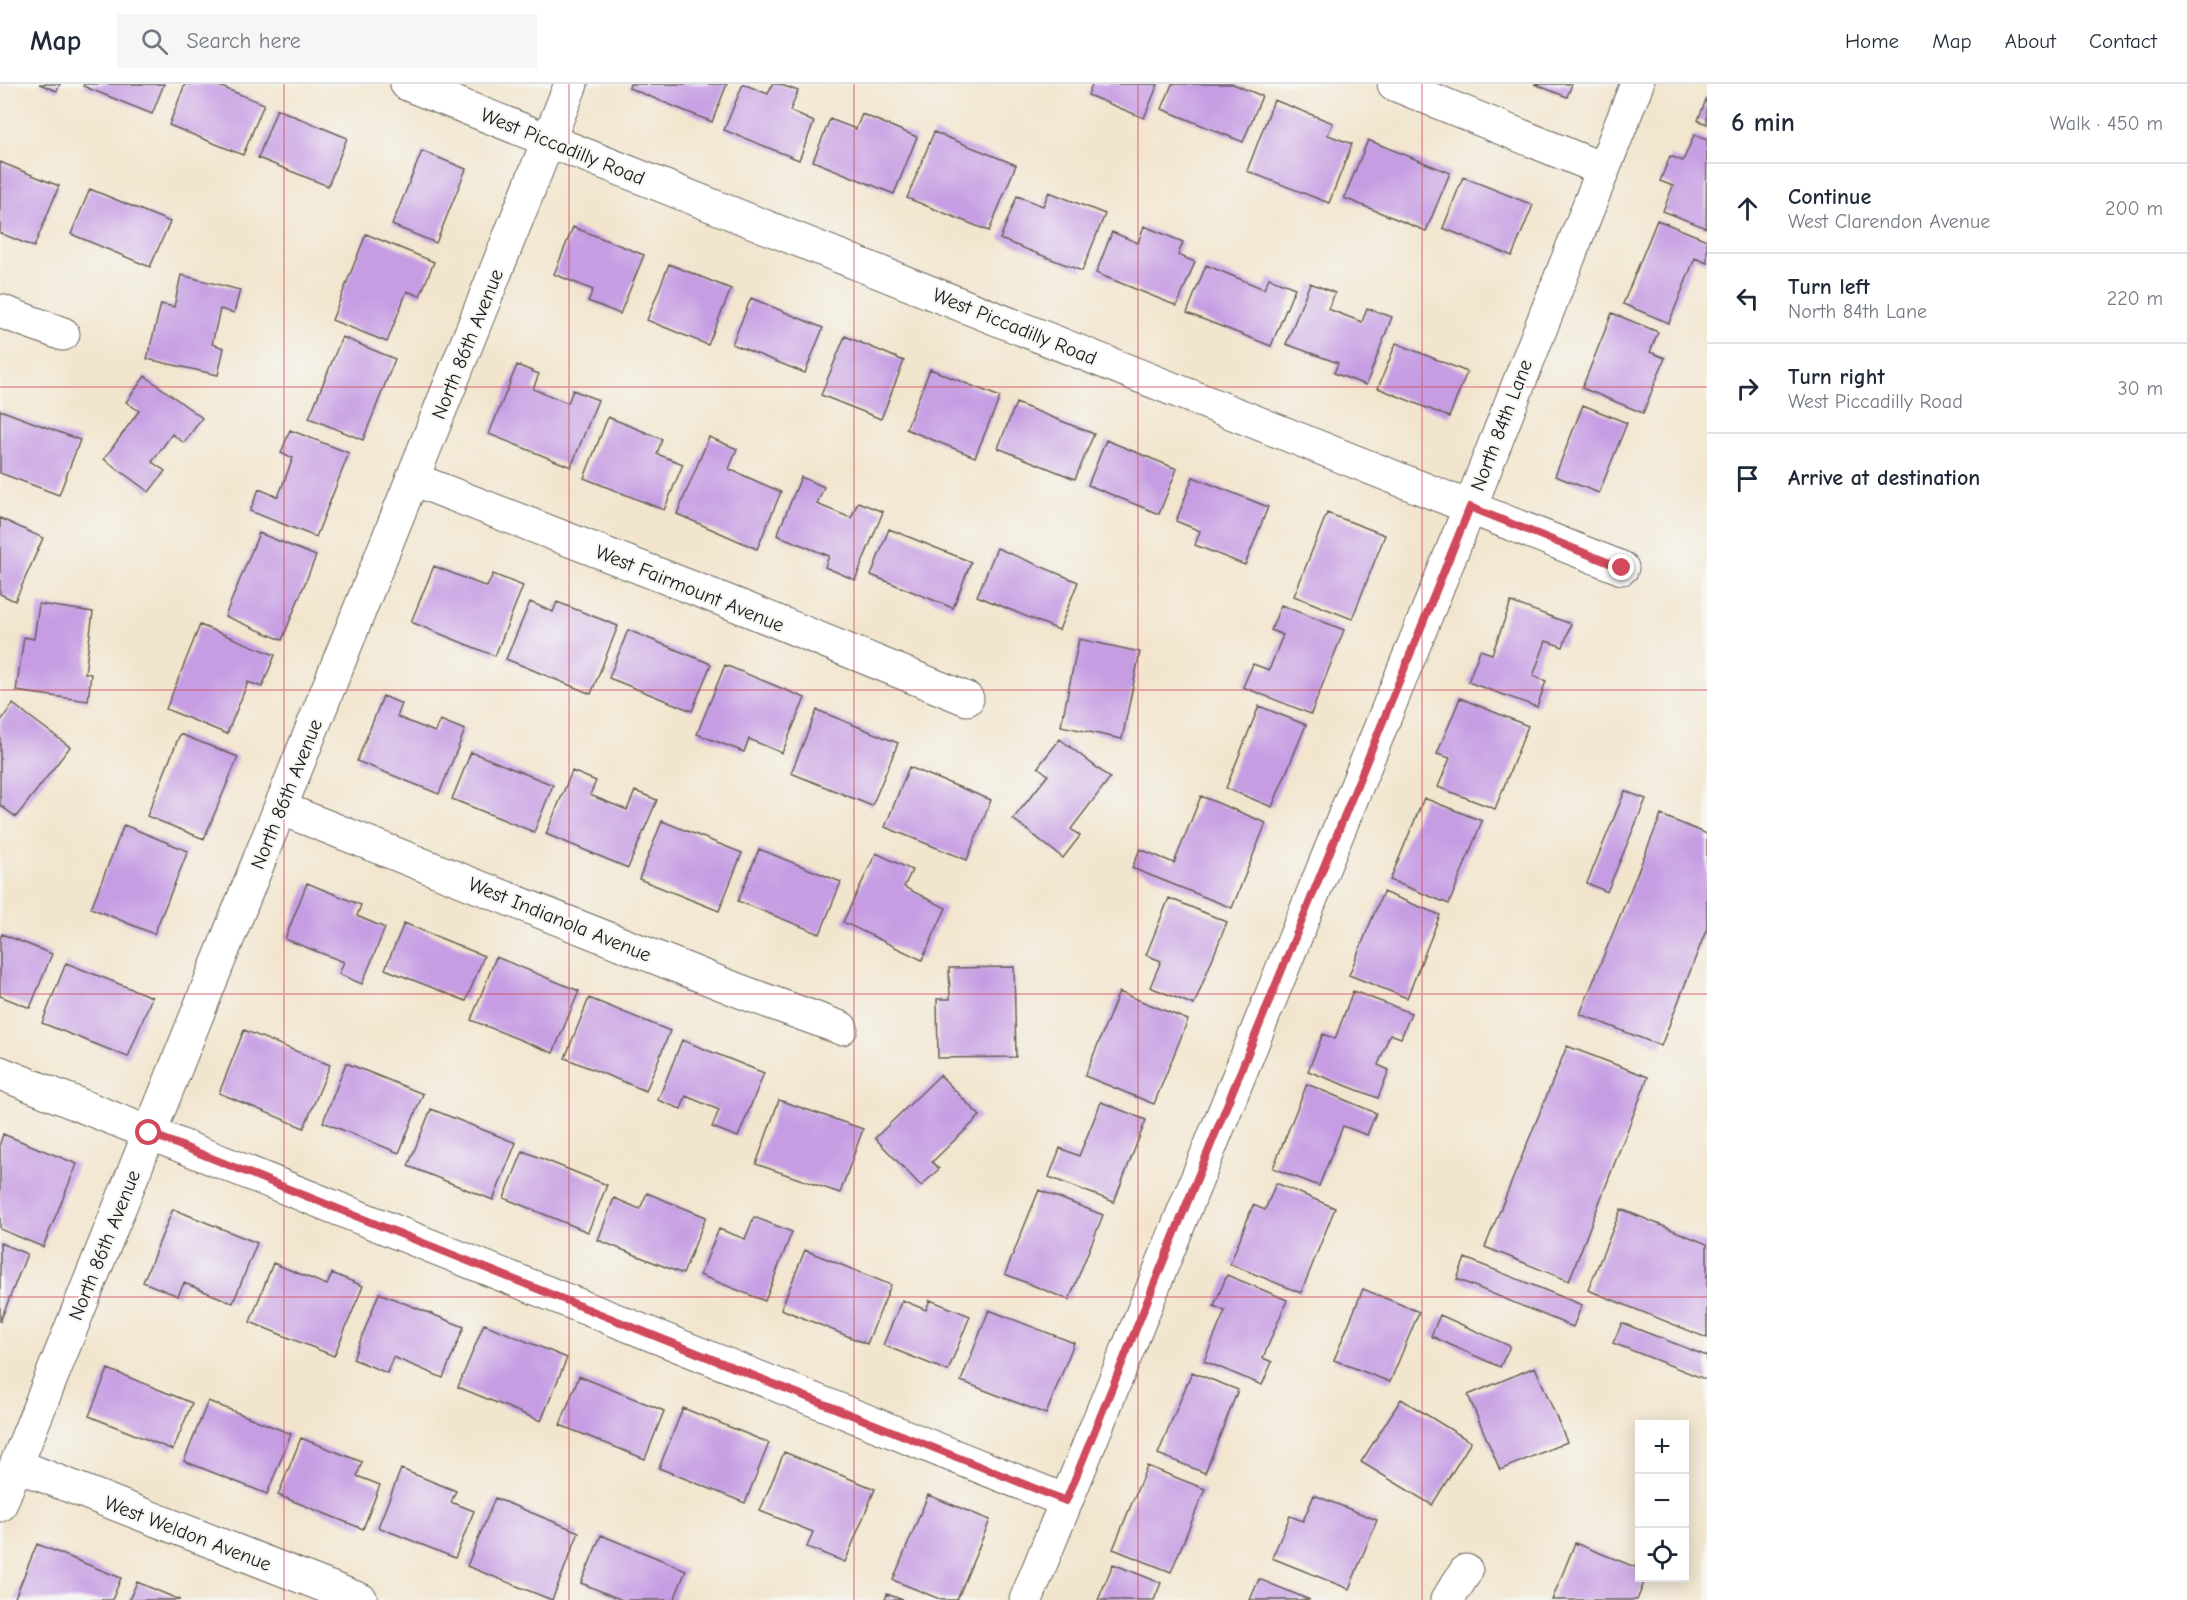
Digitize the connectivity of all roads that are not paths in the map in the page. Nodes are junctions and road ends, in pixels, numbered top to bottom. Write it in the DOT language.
graph roads {
  1 [pos="408,84"];
  2 [pos="571,84"];
  3 [pos="1394,84"];
  4 [pos="1637,84"];
  5 [pos="548,140"];
  6 [pos="1602,169"];
  7 [pos="0,310"];
  8 [pos="63,334"];
  9 [pos="413,478"];
  10 [pos="1470,507"];
  11 [pos="1622,568"];
  12 [pos="967,699"];
  13 [pos="280,808"];
  14 [pos="841,1028"];
  15 [pos="0,1073"];
  16 [pos="149,1133"];
  17 [pos="15,1465"];
  18 [pos="1066,1501"];
  19 [pos="0,1505"];
  20 [pos="1466,1571"];
  21 [pos="361,1600"];
  22 [pos="1026,1600"];
  23 [pos="1447,1600"];
  1 -- 5 [label="street, West Piccadilly Road"];
  2 -- 5 [label="street, North 86th Avenue"];
  3 -- 6 [label="street"];
  4 -- 6 [label="street, North 84th Lane"];
  5 -- 9 [label="street, North 86th Avenue"];
  5 -- 10 [label="street, West Piccadilly Road"];
  6 -- 10 [label="street, North 84th Lane"];
  7 -- 8 [label="street"];
  9 -- 12 [label="street, West Fairmount Avenue"];
  9 -- 13 [label="street, North 86th Avenue"];
  10 -- 11 [label="street, West Piccadilly Road"];
  10 -- 18 [label="street, North 84th Lane"];
  13 -- 14 [label="street, West Indianola Avenue"];
  13 -- 16 [label="street, North 86th Avenue"];
  15 -- 16 [label="street"];
  16 -- 17 [label="street, North 86th Avenue"];
  16 -- 18 [label="street"];
  17 -- 19 [label="street, North 86th Avenue"];
  17 -- 21 [label="street, West Weldon Avenue"];
  18 -- 22 [label="street, North 84th Lane"];
  20 -- 23 [label="street"];
}
